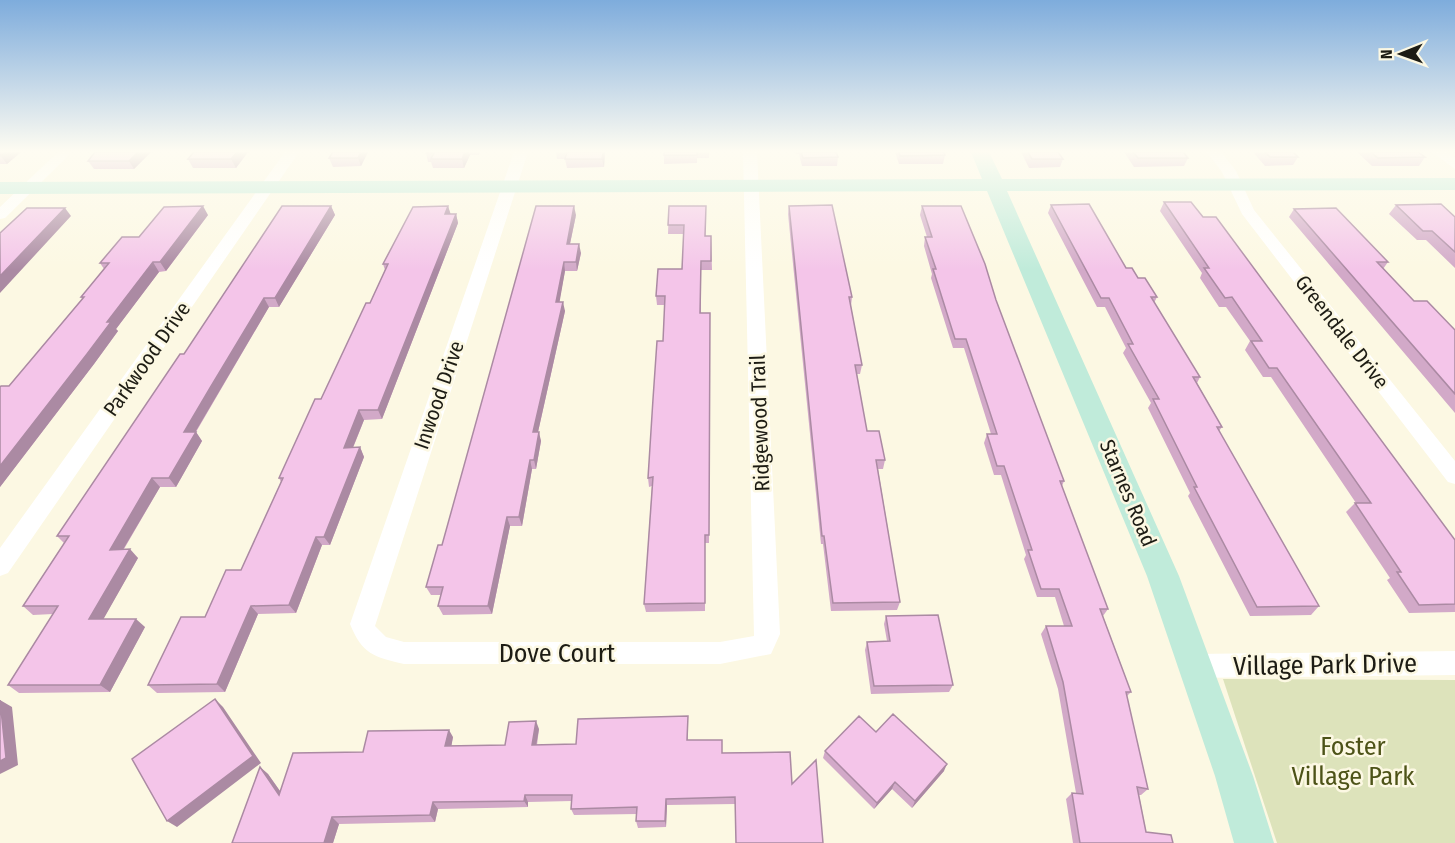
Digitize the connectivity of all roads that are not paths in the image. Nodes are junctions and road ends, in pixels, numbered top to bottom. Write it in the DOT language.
graph roads {
  1 [pos="25,191"];
  2 [pos="267,191"];
  3 [pos="508,191"];
  4 [pos="751,191"];
  5 [pos="998,191"];
  6 [pos="1239,191"];
  7 [pos="0,215"];
  8 [pos="1455,476"];
  9 [pos="0,566"];
  10 [pos="367,639"];
  11 [pos="750,649"];
  12 [pos="1455,663"];
  13 [pos="1196,666"];
  14 [pos="1254,843"];
  1 -- 7 [label="street"];
  2 -- 9 [label="street, Parkwood Drive"];
  3 -- 10 [label="street, Inwood Drive"];
  4 -- 11 [label="street, Ridgewood Trail"];
  5 -- 13 [label="main road, Starnes Road"];
  6 -- 8 [label="street, Greendale Drive"];
  10 -- 11 [label="street, Dove Court"];
  12 -- 13 [label="street, Village Park Drive"];
  13 -- 14 [label="main road, Starnes Road"];
}
